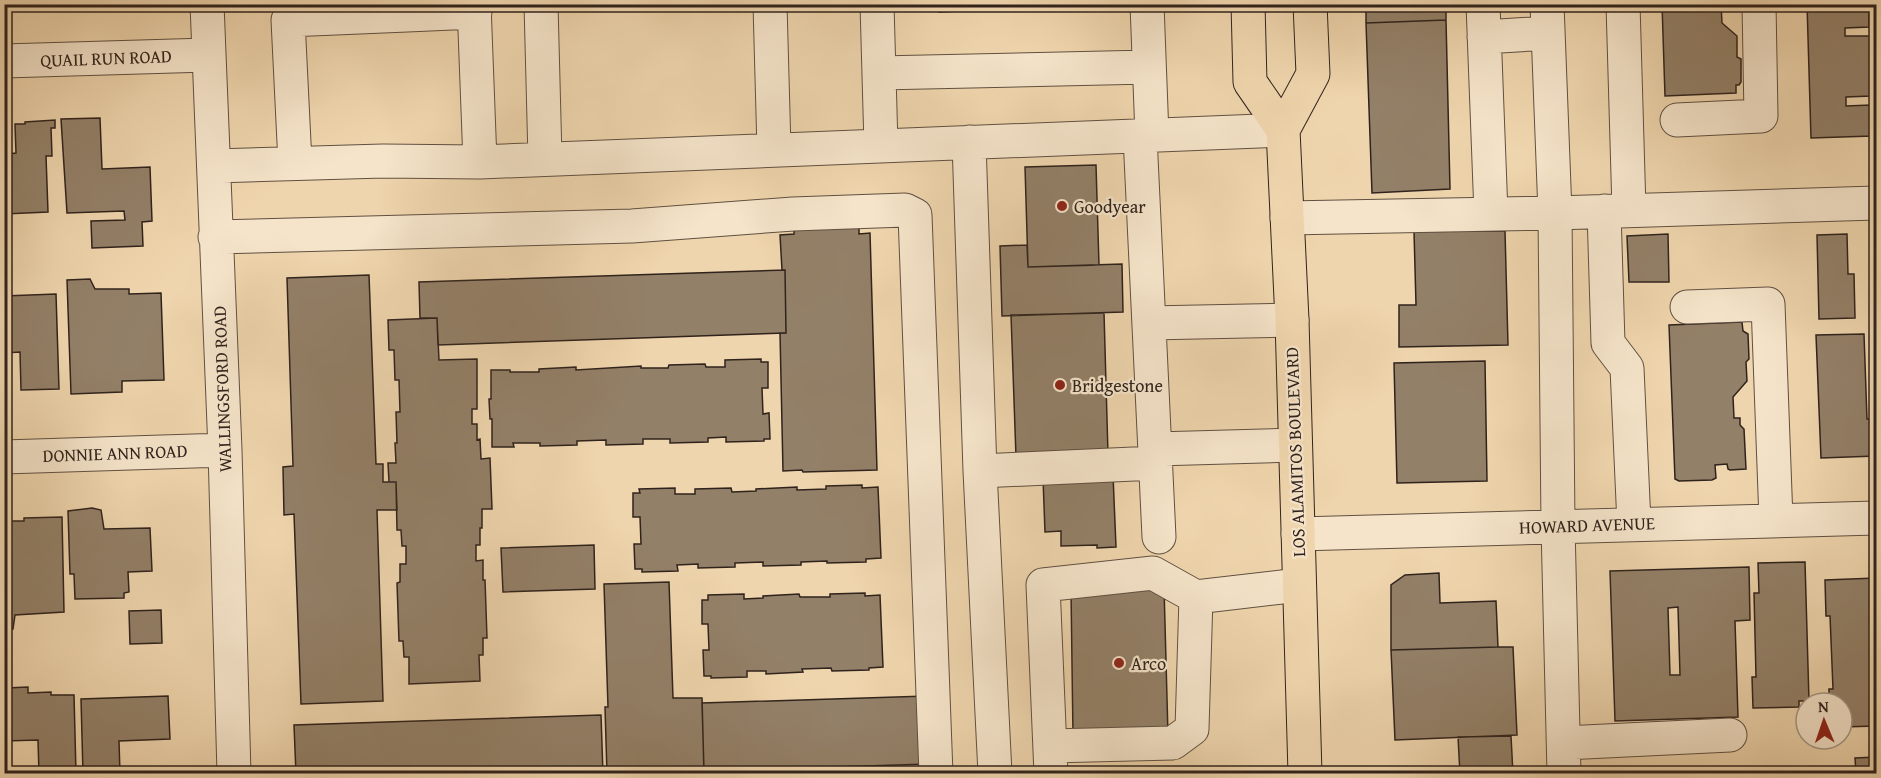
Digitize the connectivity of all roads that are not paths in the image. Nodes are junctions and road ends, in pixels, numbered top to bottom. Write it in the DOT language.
graph roads {
  1 [pos="207,4"];
  2 [pos="541,4"];
  3 [pos="770,4"];
  4 [pos="877,4"];
  5 [pos="1146,4"];
  6 [pos="1248,4"];
  7 [pos="1310,4"];
  8 [pos="1483,4"];
  9 [pos="1623,4"];
  10 [pos="1759,4"];
  11 [pos="474,8"];
  12 [pos="407,10"];
  13 [pos="1548,19"];
  14 [pos="1484,36"];
  15 [pos="208,55"];
  16 [pos="4,61"];
  17 [pos="1149,67"];
  18 [pos="879,73"];
  19 [pos="1677,120"];
  20 [pos="1283,130"];
  21 [pos="1146,136"];
  22 [pos="969,142"];
  23 [pos="881,146"];
  24 [pos="774,150"];
  25 [pos="544,159"];
  26 [pos="480,162"];
  27 [pos="296,163"];
  28 [pos="214,166"];
  29 [pos="1876,203"];
  30 [pos="1616,210"];
  31 [pos="1555,213"];
  32 [pos="1491,214"];
  33 [pos="1287,218"];
  34 [pos="215,237"];
  35 [pos="1688,307"];
  36 [pos="1292,320"];
  37 [pos="1149,323"];
  38 [pos="1295,445"];
  39 [pos="225,450"];
  40 [pos="1155,456"];
  41 [pos="4,457"];
  42 [pos="980,471"];
  43 [pos="1876,518"];
  44 [pos="1776,520"];
  45 [pos="1634,524"];
  46 [pos="1558,526"];
  47 [pos="1298,534"];
  48 [pos="1159,537"];
  49 [pos="1299,585"];
  50 [pos="1197,597"];
  51 [pos="1730,735"];
  52 [pos="1564,758"];
  53 [pos="1050,760"];
  54 [pos="234,774"];
  55 [pos="936,774"];
  56 [pos="995,774"];
  57 [pos="1305,774"];
  1 -- 15 [label="street, WALLINGSFORD ROAD"];
  2 -- 25 [label="street"];
  3 -- 24 [label="street"];
  4 -- 18 [label="street"];
  5 -- 17 [label="street"];
  6 -- 20 [label="main road"];
  7 -- 20 [label="main road, LOS ALAMITOS BOULEVARD"];
  8 -- 14 [label="street"];
  9 -- 30 [label="street"];
  10 -- 19 [label="street"];
  11 -- 12 [label="street"];
  11 -- 26 [label="street"];
  12 -- 27 [label="street"];
  13 -- 14 [label="street"];
  13 -- 31 [label="street"];
  14 -- 32 [label="street"];
  15 -- 16 [label="street, QUAIL RUN ROAD"];
  15 -- 28 [label="street, WALLINGSFORD ROAD"];
  17 -- 18 [label="street"];
  17 -- 21 [label="street"];
  18 -- 23 [label="street"];
  20 -- 21 [label="street"];
  20 -- 33 [label="main road, LOS ALAMITOS BOULEVARD"];
  21 -- 22 [label="street"];
  21 -- 37 [label="street"];
  22 -- 23 [label="street"];
  22 -- 42 [label="street"];
  23 -- 24 [label="street"];
  24 -- 25 [label="street"];
  25 -- 26 [label="street"];
  26 -- 27 [label="street"];
  27 -- 28 [label="street"];
  28 -- 34 [label="street, WALLINGSFORD ROAD"];
  29 -- 30 [label="street"];
  30 -- 31 [label="street"];
  30 -- 45 [label="street"];
  31 -- 32 [label="street"];
  31 -- 46 [label="street"];
  32 -- 33 [label="street"];
  33 -- 36 [label="main road, LOS ALAMITOS BOULEVARD"];
  34 -- 39 [label="street, WALLINGSFORD ROAD"];
  34 -- 55 [label="street"];
  35 -- 44 [label="street"];
  36 -- 37 [label="street"];
  36 -- 38 [label="main road, LOS ALAMITOS BOULEVARD"];
  37 -- 40 [label="street"];
  38 -- 40 [label="street"];
  38 -- 47 [label="main road, LOS ALAMITOS BOULEVARD"];
  39 -- 41 [label="street, DONNIE ANN ROAD"];
  39 -- 54 [label="street, WALLINGSFORD ROAD"];
  40 -- 42 [label="street"];
  40 -- 48 [label="street"];
  42 -- 56 [label="street"];
  43 -- 44 [label="street, HOWARD AVENUE"];
  44 -- 45 [label="street, HOWARD AVENUE"];
  45 -- 46 [label="street, HOWARD AVENUE"];
  46 -- 47 [label="street, HOWARD AVENUE"];
  46 -- 52 [label="street"];
  47 -- 49 [label="main road, LOS ALAMITOS BOULEVARD"];
  49 -- 50 [label="street"];
  49 -- 57 [label="main road, LOS ALAMITOS BOULEVARD"];
  50 -- 53 [label="street"];
  50 -- 53 [label="street"];
  51 -- 52 [label="street"];
}
